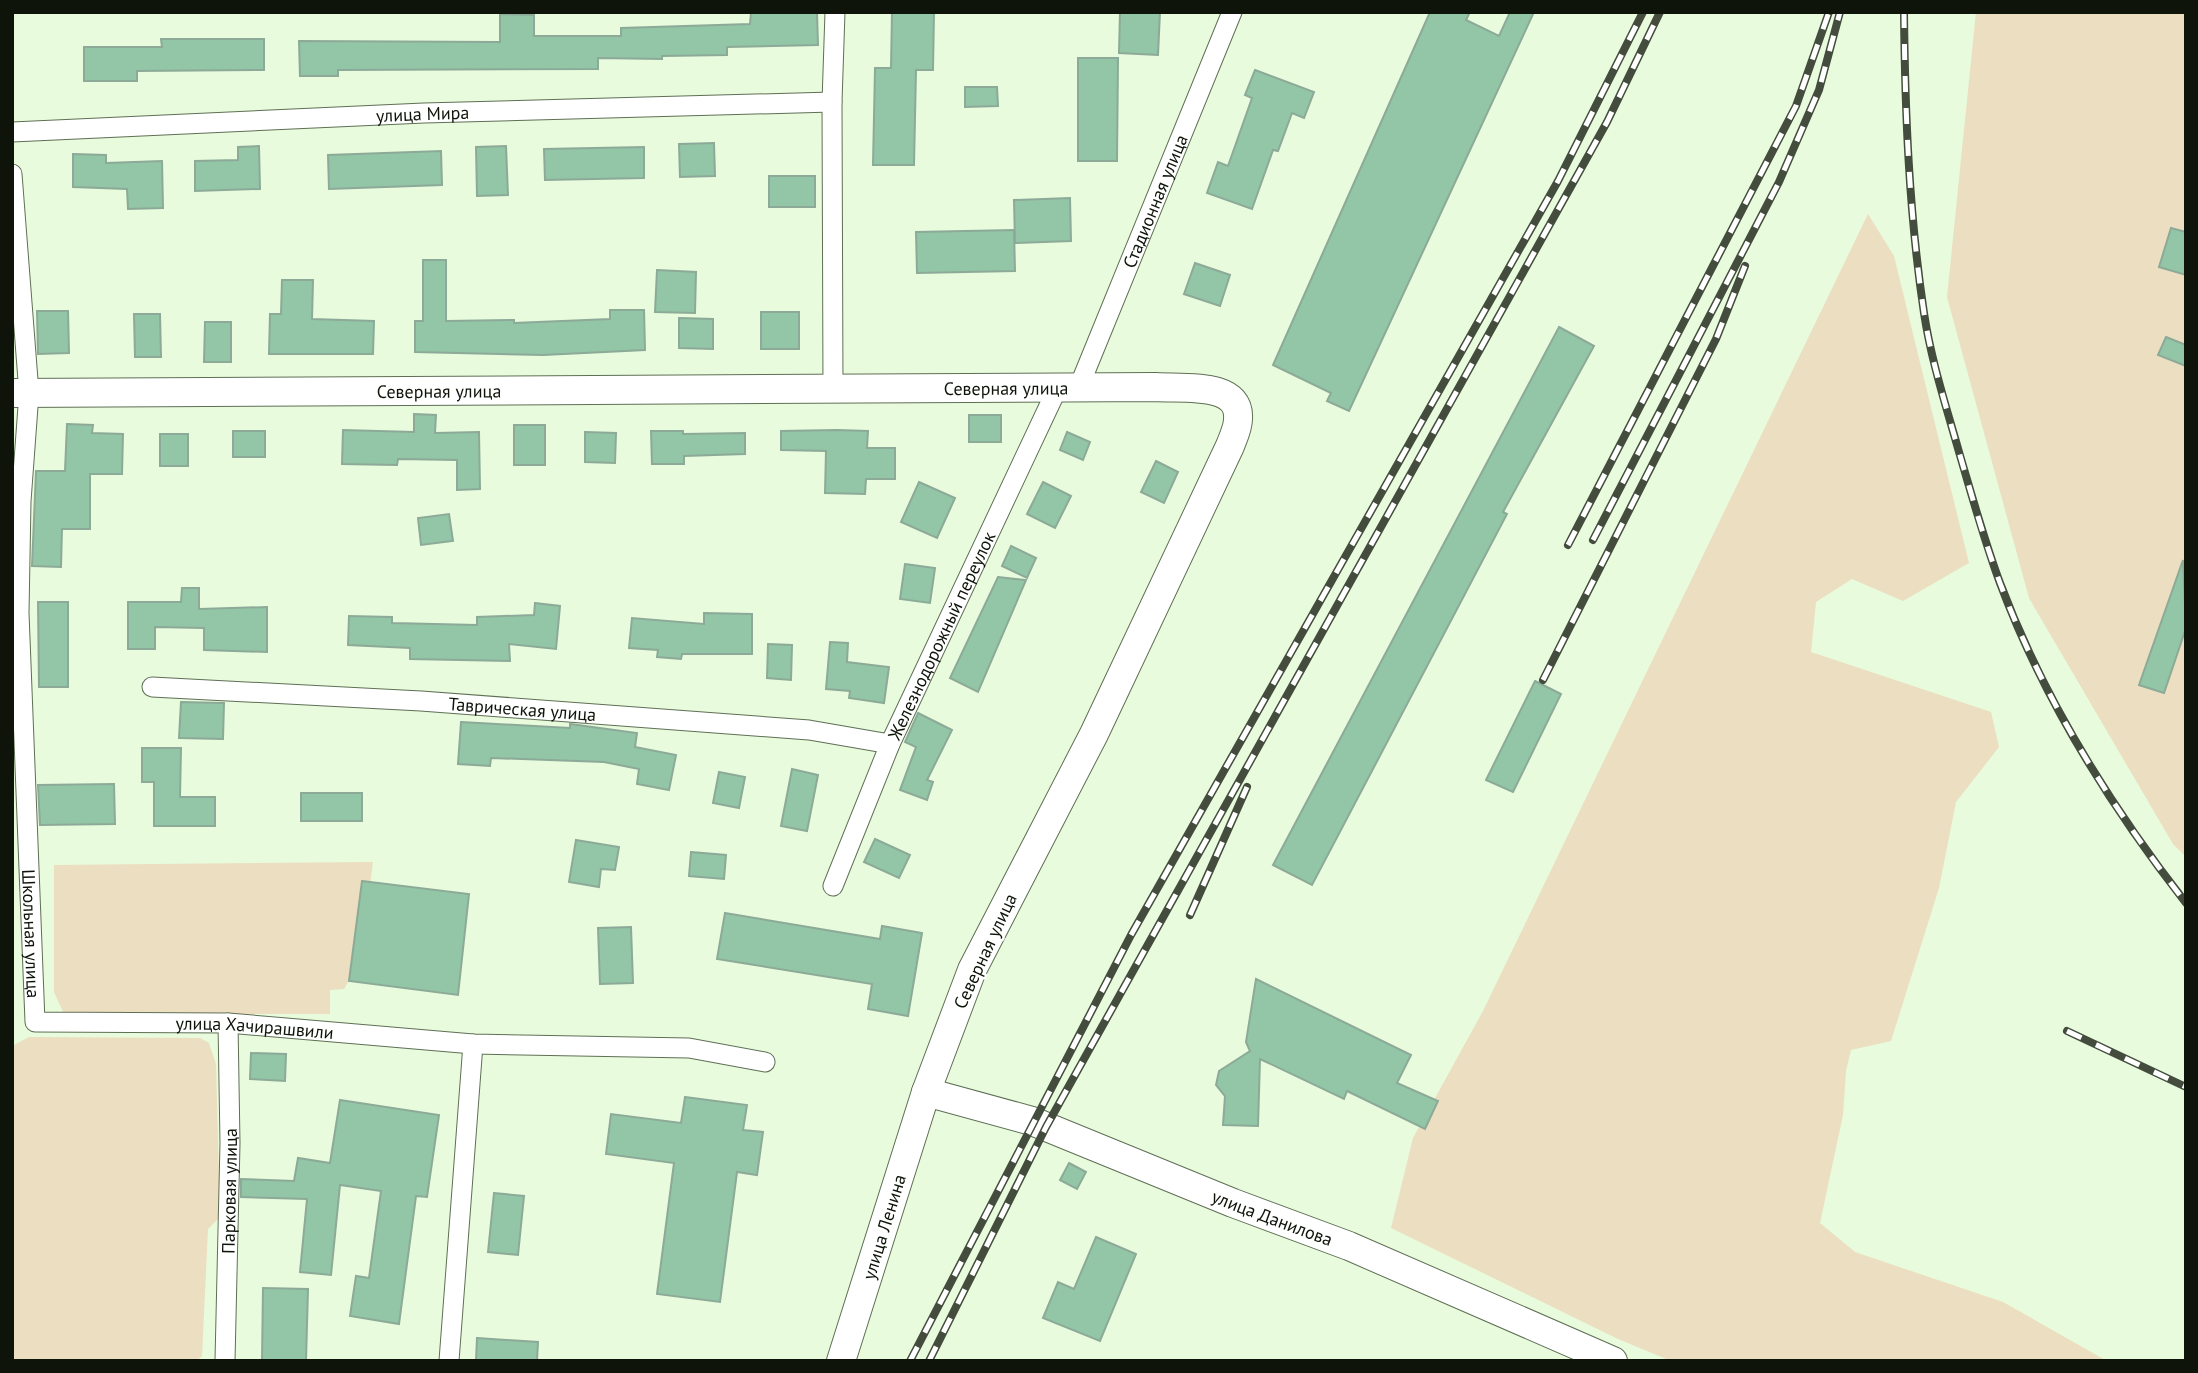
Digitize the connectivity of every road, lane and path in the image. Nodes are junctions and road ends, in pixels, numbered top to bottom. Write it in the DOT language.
graph roads {
  1 [pos="835,12"];
  2 [pos="1232,12"];
  3 [pos="832,102"];
  4 [pos="12,132"];
  5 [pos="12,174"];
  6 [pos="1068,389"];
  7 [pos="833,390"];
  8 [pos="20,393"];
  9 [pos="15,613"];
  10 [pos="152,687"];
  11 [pos="890,744"];
  12 [pos="833,886"];
  13 [pos="35,1022"];
  14 [pos="228,1023"];
  15 [pos="473,1044"];
  16 [pos="765,1062"];
  17 [pos="926,1092"];
  18 [pos="225,1361"];
  19 [pos="449,1361"];
  20 [pos="841,1361"];
  21 [pos="1613,1361"];
  1 -- 3 [label="street"];
  2 -- 6 [label="street, Стадионная улица"];
  3 -- 4 [label="street, улица Мира"];
  3 -- 7 [label="street"];
  5 -- 8 [label="street, Школьная улица"];
  6 -- 7 [label="street, Северная улица"];
  6 -- 11 [label="street, Железнодорожный переулок"];
  6 -- 17 [label="street, Северная улица"];
  7 -- 8 [label="street, Северная улица"];
  8 -- 9 [label="street, Школьная улица"];
  9 -- 13 [label="street, Школьная улица"];
  10 -- 11 [label="street, Таврическая улица"];
  11 -- 12 [label="street, Железнодорожный переулок"];
  13 -- 14 [label="street, улица Хачирашвили"];
  14 -- 15 [label="street, улица Хачирашвили"];
  14 -- 18 [label="street, Парковая улица"];
  15 -- 16 [label="street, улица Хачирашвили"];
  15 -- 19 [label="street"];
  17 -- 20 [label="street, улица Ленина"];
  17 -- 21 [label="street, улица Данилова"];
}
